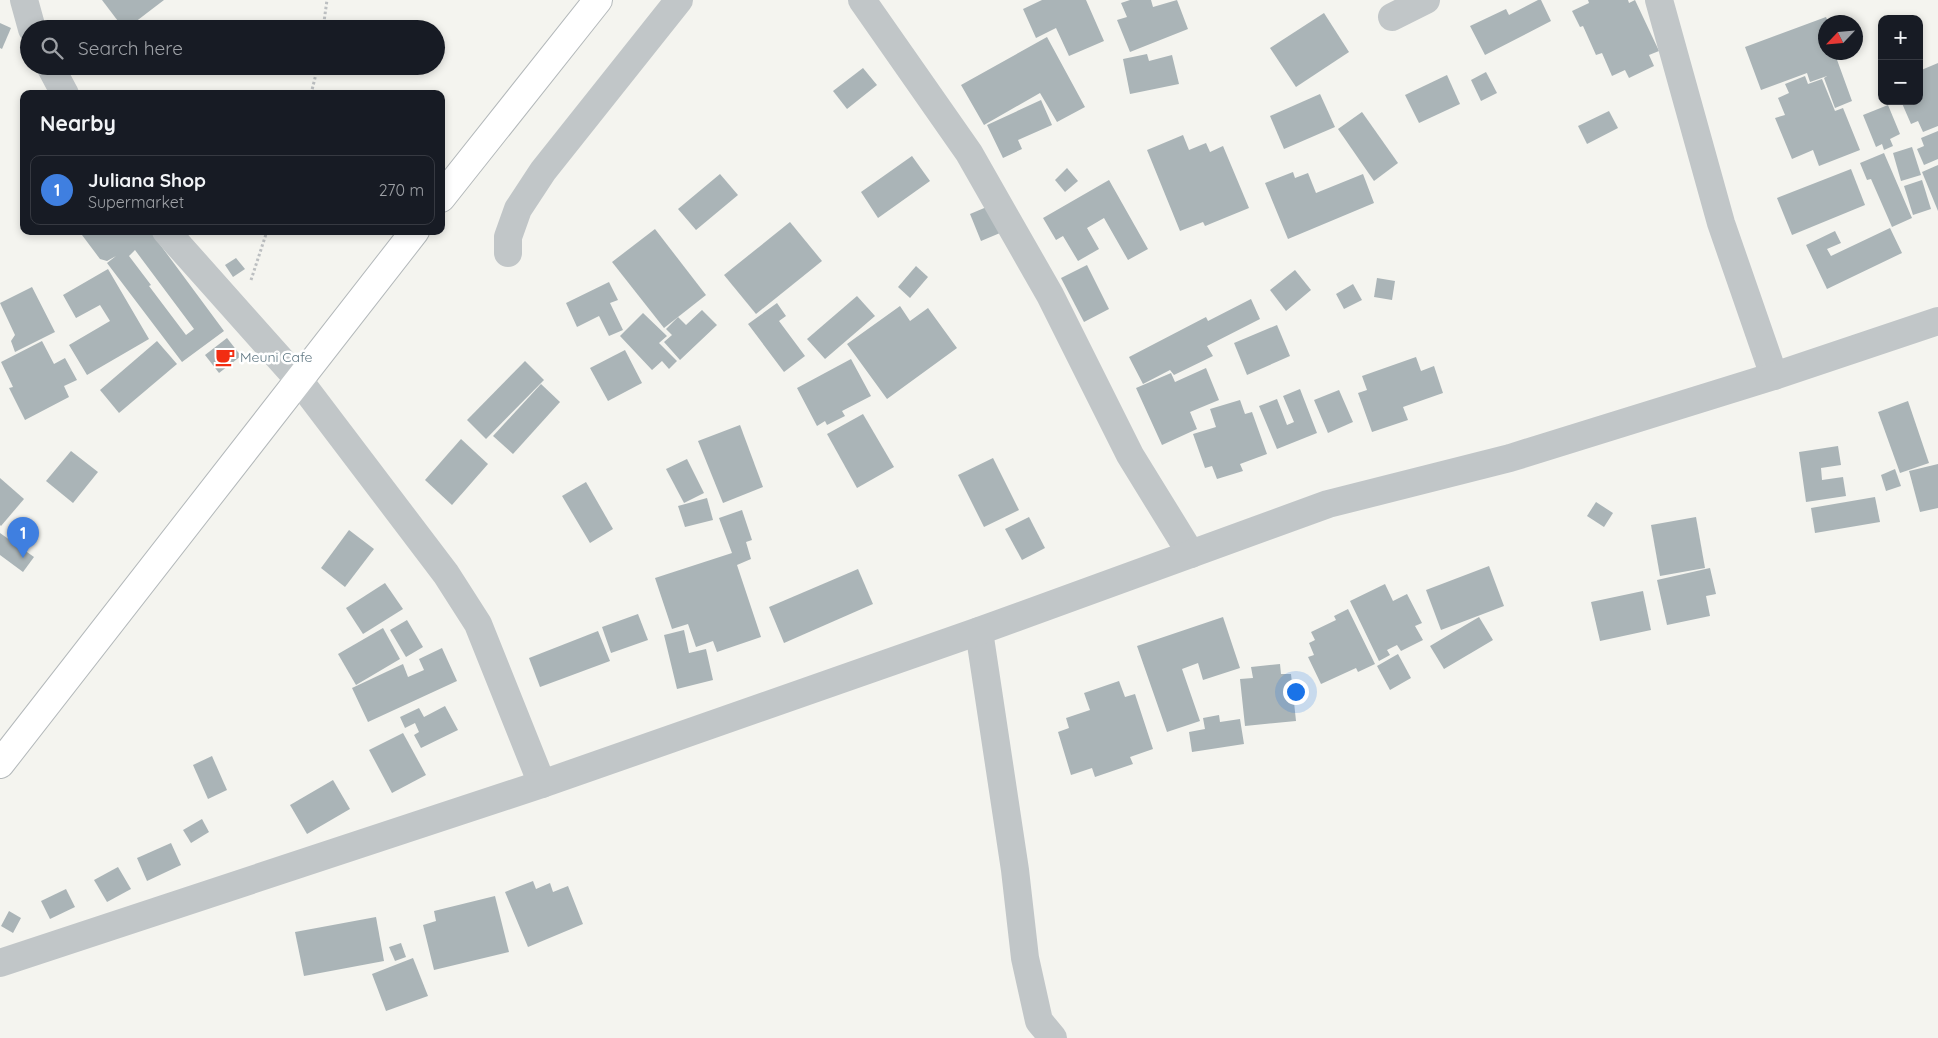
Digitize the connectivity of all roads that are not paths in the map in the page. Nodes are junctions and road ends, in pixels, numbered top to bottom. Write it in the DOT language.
graph roads {
  1 [pos="24,0"];
  2 [pos="598,0"];
  3 [pos="679,0"];
  4 [pos="862,0"];
  5 [pos="1426,0"];
  6 [pos="1659,0"];
  7 [pos="1392,17"];
  8 [pos="30,20"];
  9 [pos="55,75"];
  10 [pos="63,90"];
  11 [pos="445,193"];
  12 [pos="170,235"];
  13 [pos="412,235"];
  14 [pos="508,253"];
  15 [pos="1938,321"];
  16 [pos="1774,376"];
  17 [pos="298,379"];
  18 [pos="1191,554"];
  19 [pos="979,631"];
  20 [pos="0,764"];
  21 [pos="542,784"];
  22 [pos="0,963"];
  23 [pos="1046,1030"];
  1 -- 8 [label="street"];
  2 -- 11 [label="highway"];
  3 -- 14 [label="street"];
  4 -- 18 [label="street"];
  5 -- 7 [label="street"];
  6 -- 16 [label="street"];
  9 -- 10 [label="street"];
  12 -- 17 [label="street"];
  13 -- 17 [label="highway"];
  15 -- 16 [label="street"];
  16 -- 18 [label="street"];
  17 -- 20 [label="highway"];
  17 -- 21 [label="street"];
  18 -- 19 [label="street"];
  19 -- 21 [label="street"];
  19 -- 23 [label="street"];
  21 -- 22 [label="street"];
}
